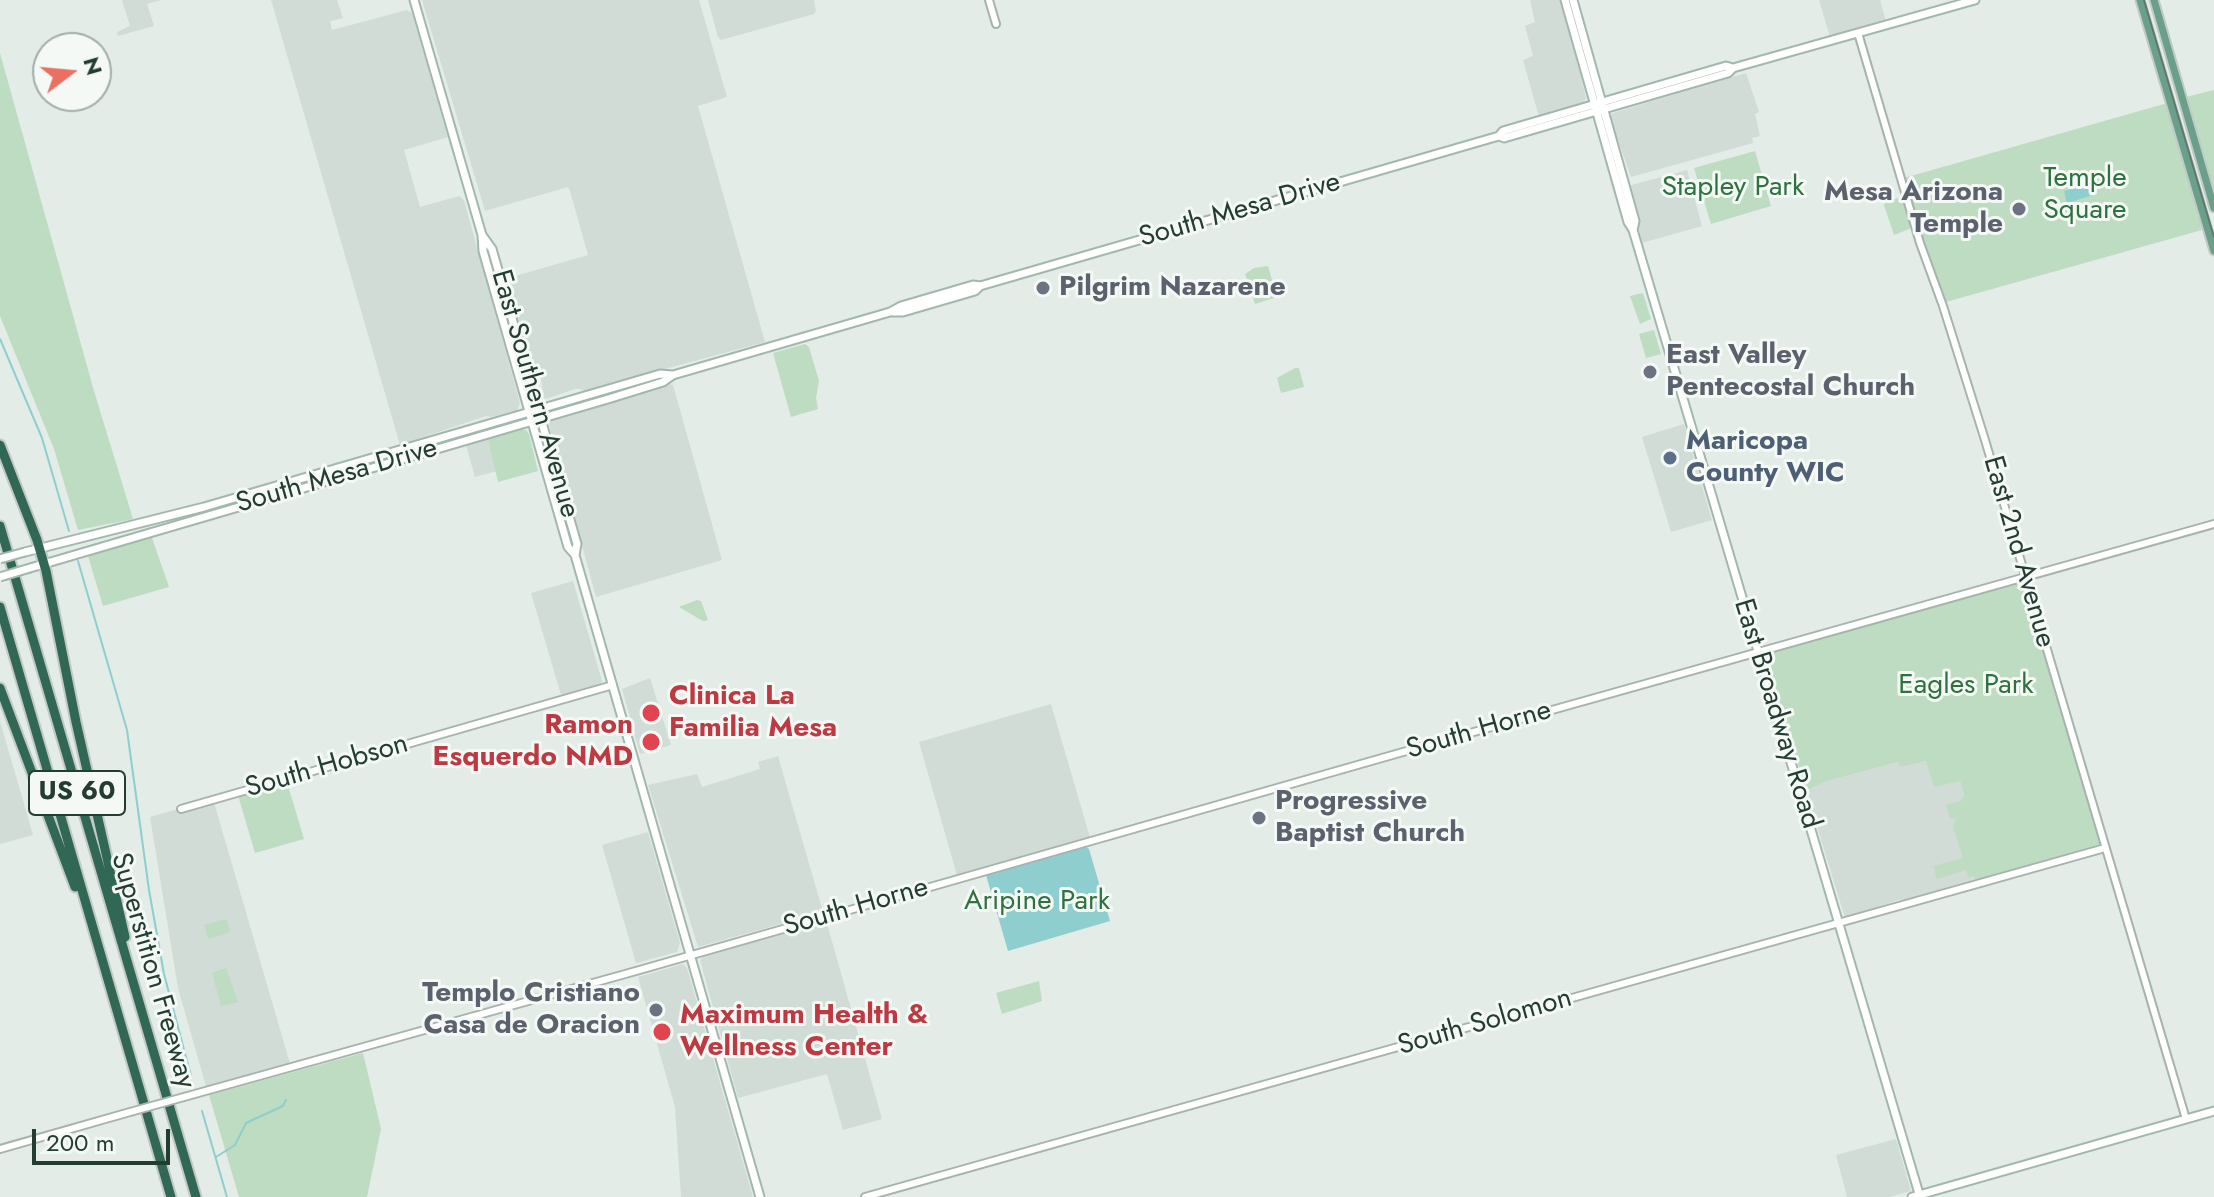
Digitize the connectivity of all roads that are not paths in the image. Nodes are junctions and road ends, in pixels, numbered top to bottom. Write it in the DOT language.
graph roads {
  1 [pos="414,0"];
  2 [pos="989,0"];
  3 [pos="1565,0"];
  4 [pos="1573,0"];
  5 [pos="1975,0"];
  6 [pos="2140,0"];
  7 [pos="2154,0"];
  8 [pos="996,24"];
  9 [pos="1858,33"];
  10 [pos="1598,107"];
  11 [pos="2214,208"];
  12 [pos="482,235"];
  13 [pos="2214,251"];
  14 [pos="489,275"];
  15 [pos="511,313"];
  16 [pos="673,375"];
  17 [pos="637,380"];
  18 [pos="599,402"];
  19 [pos="540,408"];
  20 [pos="528,412"];
  21 [pos="543,418"];
  22 [pos="530,422"];
  23 [pos="0,445"];
  24 [pos="549,485"];
  25 [pos="2214,524"];
  26 [pos="0,526"];
  27 [pos="572,527"];
  28 [pos="39,548"];
  29 [pos="575,555"];
  30 [pos="0,559"];
  31 [pos="44,565"];
  32 [pos="0,577"];
  33 [pos="2026,577"];
  34 [pos="0,607"];
  35 [pos="1758,652"];
  36 [pos="613,685"];
  37 [pos="0,688"];
  38 [pos="181,809"];
  39 [pos="2105,848"];
  40 [pos="1839,923"];
  41 [pos="691,955"];
  42 [pos="110,986"];
  43 [pos="155,1061"];
  44 [pos="2214,1111"];
  45 [pos="2186,1119"];
  46 [pos="0,1149"];
  47 [pos="1917,1196"];
  48 [pos="171,1197"];
  49 [pos="196,1197"];
  50 [pos="760,1197"];
  51 [pos="865,1197"];
  1 -- 12 [label="main road, East Southern Avenue"];
  2 -- 8 [label="street"];
  3 -- 10 [label="main road, East Broadway Road"];
  4 -- 10 [label="main road, East Broadway Road"];
  5 -- 9 [label="main road, South Mesa Drive"];
  6 -- 13 [label="main road"];
  7 -- 11 [label="main road"];
  9 -- 10 [label="main road, South Mesa Drive"];
  9 -- 33 [label="street, East 2nd Avenue"];
  10 -- 16 [label="main road, South Mesa Drive"];
  10 -- 35 [label="main road, East Broadway Road"];
  12 -- 14 [label="main road, East Southern Avenue"];
  12 -- 15 [label="main road, East Southern Avenue"];
  14 -- 15 [label="main road"];
  14 -- 20 [label="main road, East Southern Avenue"];
  15 -- 19 [label="main road, East Southern Avenue"];
  16 -- 17 [label="main road, South Mesa Drive"];
  16 -- 18 [label="main road, South Mesa Drive"];
  17 -- 18 [label="main road"];
  17 -- 19 [label="main road, South Mesa Drive"];
  18 -- 21 [label="main road, South Mesa Drive"];
  19 -- 20 [label="main road, South Mesa Drive"];
  19 -- 21 [label="main road, East Southern Avenue"];
  20 -- 22 [label="main road, East Southern Avenue"];
  20 -- 28 [label="main road, South Mesa Drive"];
  21 -- 22 [label="main road, South Mesa Drive"];
  21 -- 27 [label="main road, East Southern Avenue"];
  22 -- 24 [label="main road, East Southern Avenue"];
  22 -- 31 [label="main road, South Mesa Drive"];
  23 -- 28 [label="highway"];
  24 -- 27 [label="main road"];
  24 -- 29 [label="main road, East Southern Avenue"];
  25 -- 33 [label="street"];
  26 -- 43 [label="highway, Superstition Freeway / US 60"];
  27 -- 29 [label="main road, East Southern Avenue"];
  28 -- 30 [label="main road, South Mesa Drive, bridge"];
  28 -- 31 [label="highway"];
  29 -- 36 [label="main road, East Southern Avenue"];
  31 -- 32 [label="main road, South Mesa Drive, bridge"];
  31 -- 43 [label="highway"];
  33 -- 35 [label="street, South Horne"];
  33 -- 39 [label="street, East 2nd Avenue"];
  34 -- 42 [label="highway, Superstition Freeway / US 60"];
  35 -- 40 [label="main road, East Broadway Road"];
  35 -- 41 [label="street, South Horne"];
  36 -- 38 [label="street, South Hobson"];
  36 -- 41 [label="main road, East Southern Avenue"];
  37 -- 42 [label="highway"];
  39 -- 40 [label="street, South Solomon"];
  39 -- 45 [label="street, East 2nd Avenue"];
  40 -- 47 [label="main road, East Broadway Road"];
  40 -- 51 [label="street, South Solomon"];
  41 -- 46 [label="street, South Horne, bridge"];
  41 -- 50 [label="main road, East Southern Avenue"];
  42 -- 48 [label="highway, Superstition Freeway / US 60"];
  43 -- 49 [label="highway, Superstition Freeway / US 60"];
  44 -- 45 [label="main road"];
  45 -- 47 [label="main road"];
}
